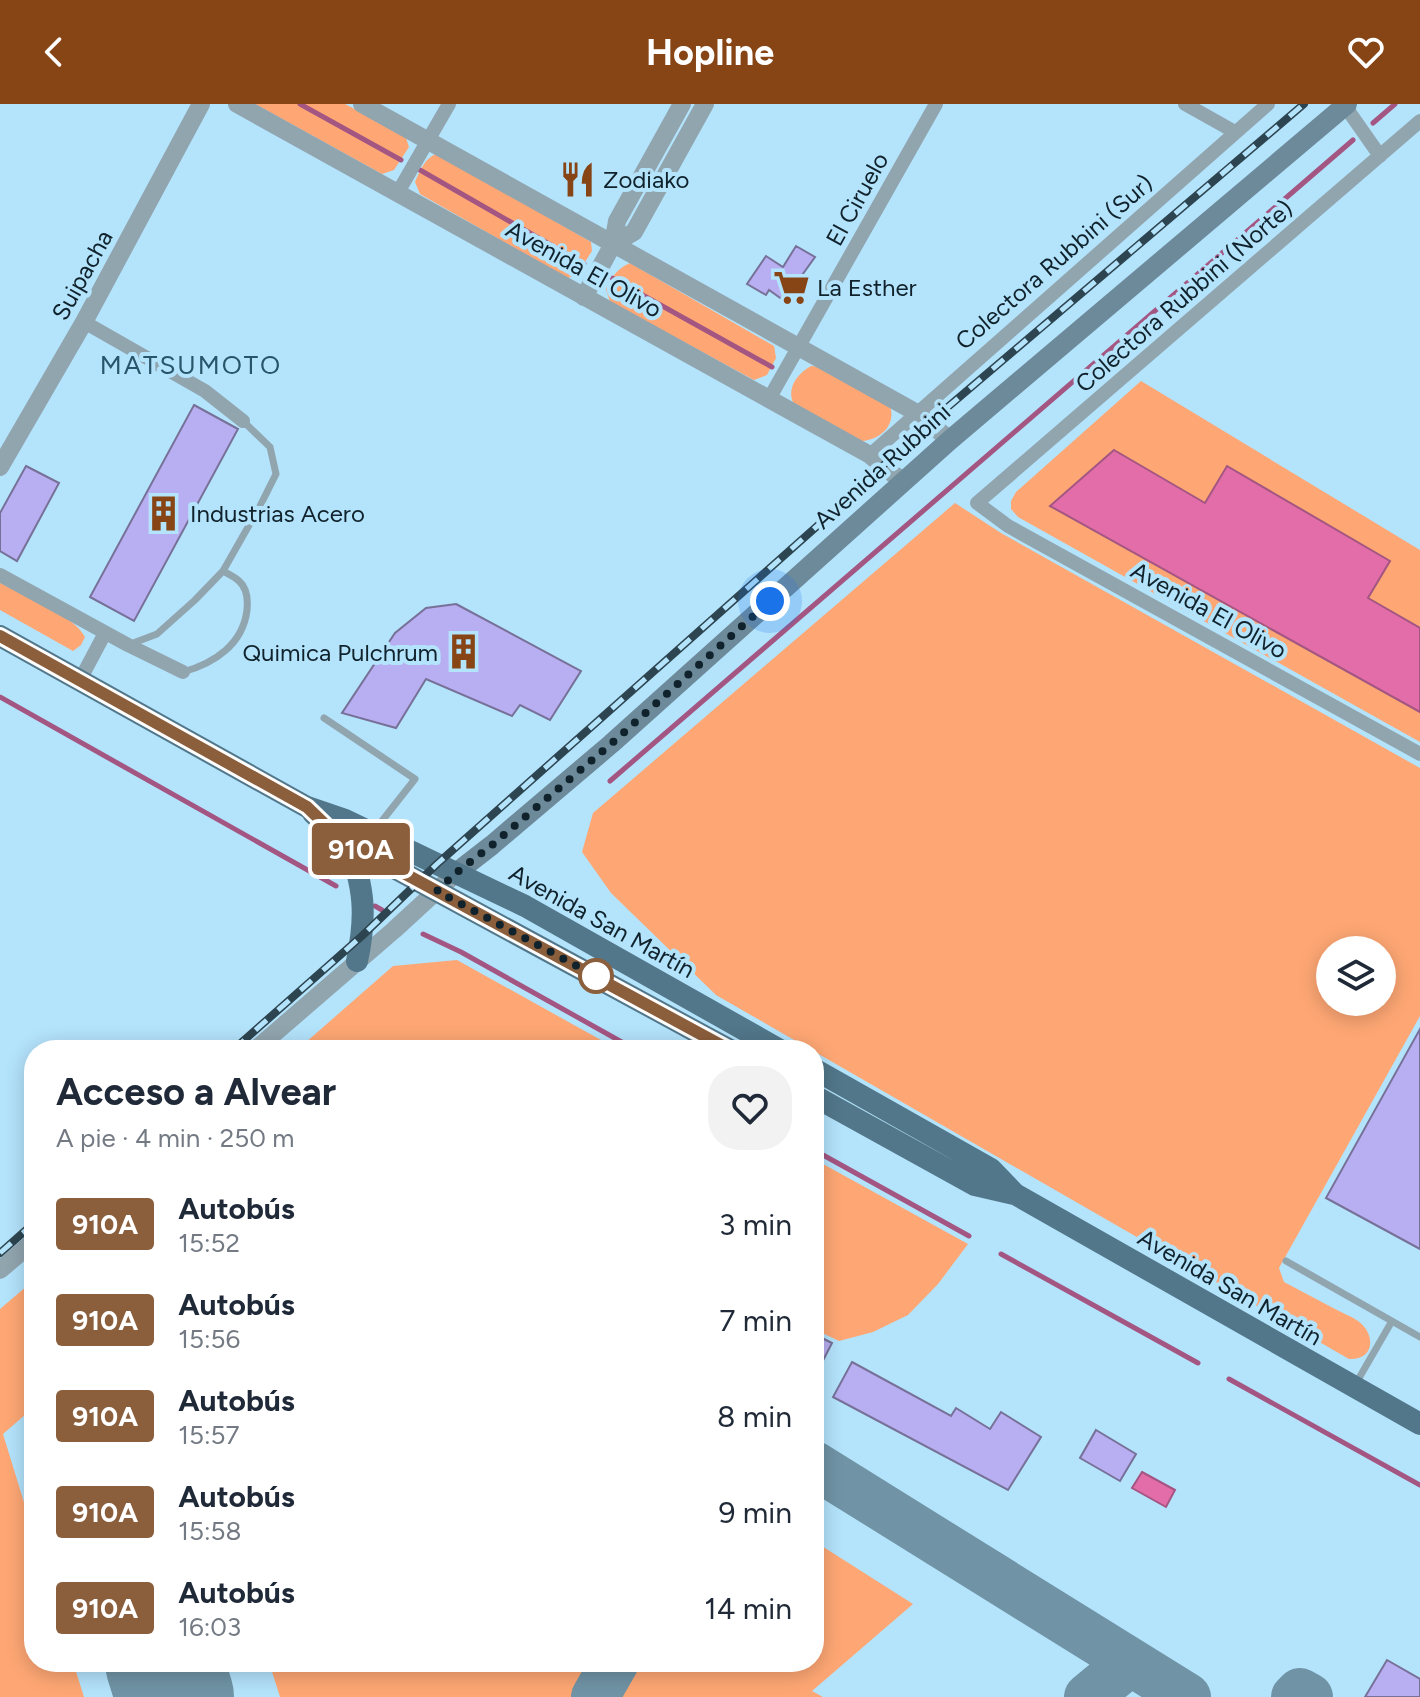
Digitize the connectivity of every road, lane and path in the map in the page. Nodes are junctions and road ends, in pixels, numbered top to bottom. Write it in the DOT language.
graph roads {
  1 [pos="201,104"];
  2 [pos="237,104"];
  3 [pos="362,104"];
  4 [pos="449,104"];
  5 [pos="682,104"];
  6 [pos="705,104"];
  7 [pos="936,104"];
  8 [pos="1185,104"];
  9 [pos="1268,104"];
  10 [pos="1346,105"];
  11 [pos="1420,121"];
  12 [pos="1235,132"];
  13 [pos="428,141"];
  14 [pos="1380,156"];
  15 [pos="397,194"];
  16 [pos="613,244"];
  17 [pos="584,297"];
  18 [pos="84,322"];
  19 [pos="799,347"];
  20 [pos="769,399"];
  21 [pos="917,413"];
  22 [pos="243,421"];
  23 [pos="950,440"];
  24 [pos="870,455"];
  25 [pos="0,467"];
  26 [pos="903,482"];
  27 [pos="977,503"];
  28 [pos="223,571"];
  29 [pos="0,575"];
  30 [pos="105,633"];
  31 [pos="0,636"];
  32 [pos="128,645"];
  33 [pos="183,672"];
  34 [pos="80,680"];
  35 [pos="324,718"];
  36 [pos="1420,754"];
  37 [pos="307,807"];
  38 [pos="372,833"];
  39 [pos="348,842"];
  40 [pos="456,873"];
  41 [pos="437,891"];
  42 [pos="357,961"];
  43 [pos="266,1040"];
  44 [pos="712,1040"];
  45 [pos="762,1040"];
  46 [pos="824,1075"];
  47 [pos="824,1102"];
  48 [pos="1015,1194"];
  49 [pos="24,1250"];
  50 [pos="1286,1261"];
  51 [pos="0,1270"];
  52 [pos="1392,1321"];
  53 [pos="1420,1337"];
  54 [pos="1354,1387"];
  55 [pos="1420,1424"];
  1 -- 18 [label="street, Suipacha"];
  2 -- 15 [label="street, Avenida El Olivo"];
  3 -- 13 [label="street, Avenida El Olivo"];
  4 -- 13 [label="street"];
  5 -- 16 [label="street"];
  6 -- 16 [label="street"];
  7 -- 19 [label="street, El Ciruelo"];
  8 -- 12 [label="street"];
  9 -- 12 [label="street, Colectora Rubbini (Sur)"];
  10 -- 14 [label="street"];
  10 -- 23 [label="main road, Avenida Rubbini"];
  11 -- 14 [label="street, Colectora Rubbini (Norte)"];
  12 -- 21 [label="street, Colectora Rubbini (Sur)"];
  13 -- 15 [label="street"];
  13 -- 16 [label="street, Avenida El Olivo"];
  14 -- 27 [label="street, Colectora Rubbini (Norte)"];
  15 -- 17 [label="street, Avenida El Olivo"];
  16 -- 17 [label="street"];
  16 -- 19 [label="street, Avenida El Olivo"];
  17 -- 20 [label="street, Avenida El Olivo"];
  18 -- 22 [label="street"];
  18 -- 25 [label="street, Suipacha"];
  19 -- 20 [label="street, El Ciruelo"];
  19 -- 21 [label="street, Avenida El Olivo"];
  20 -- 24 [label="street, Avenida El Olivo"];
  21 -- 23 [label="street, Avenida El Olivo"];
  21 -- 24 [label="street, Colectora Rubbini (Sur)"];
  22 -- 28 [label="lane"];
  23 -- 26 [label="main road, Avenida Rubbini"];
  24 -- 26 [label="street, Avenida El Olivo"];
  26 -- 40 [label="main road, Avenida Rubbini"];
  27 -- 36 [label="street, Avenida El Olivo"];
  28 -- 32 [label="lane"];
  28 -- 33 [label="lane"];
  29 -- 30 [label="street"];
  30 -- 32 [label="street"];
  30 -- 34 [label="street"];
  31 -- 34 [label="main road, Avenida San Martín"];
  32 -- 33 [label="street"];
  34 -- 37 [label="main road, Avenida San Martín"];
  35 -- 38 [label="lane"];
  37 -- 38 [label="main road, Avenida San Martín"];
  37 -- 39 [label="main road, Avenida San Martín"];
  38 -- 40 [label="main road, Avenida San Martín"];
  39 -- 41 [label="main road, Avenida San Martín"];
  39 -- 42 [label="main road"];
  40 -- 41 [label="street"];
  40 -- 45 [label="main road, Avenida San Martín"];
  41 -- 42 [label="street"];
  41 -- 44 [label="main road, Avenida San Martín"];
  42 -- 43 [label="street"];
  46 -- 48 [label="main road, Avenida San Martín"];
  47 -- 48 [label="main road, Avenida San Martín"];
  48 -- 54 [label="main road, Avenida San Martín"];
  49 -- 51 [label="street"];
  50 -- 52 [label="lane"];
  52 -- 53 [label="lane"];
  52 -- 54 [label="lane"];
  54 -- 55 [label="main road, Avenida San Martín"];
}
